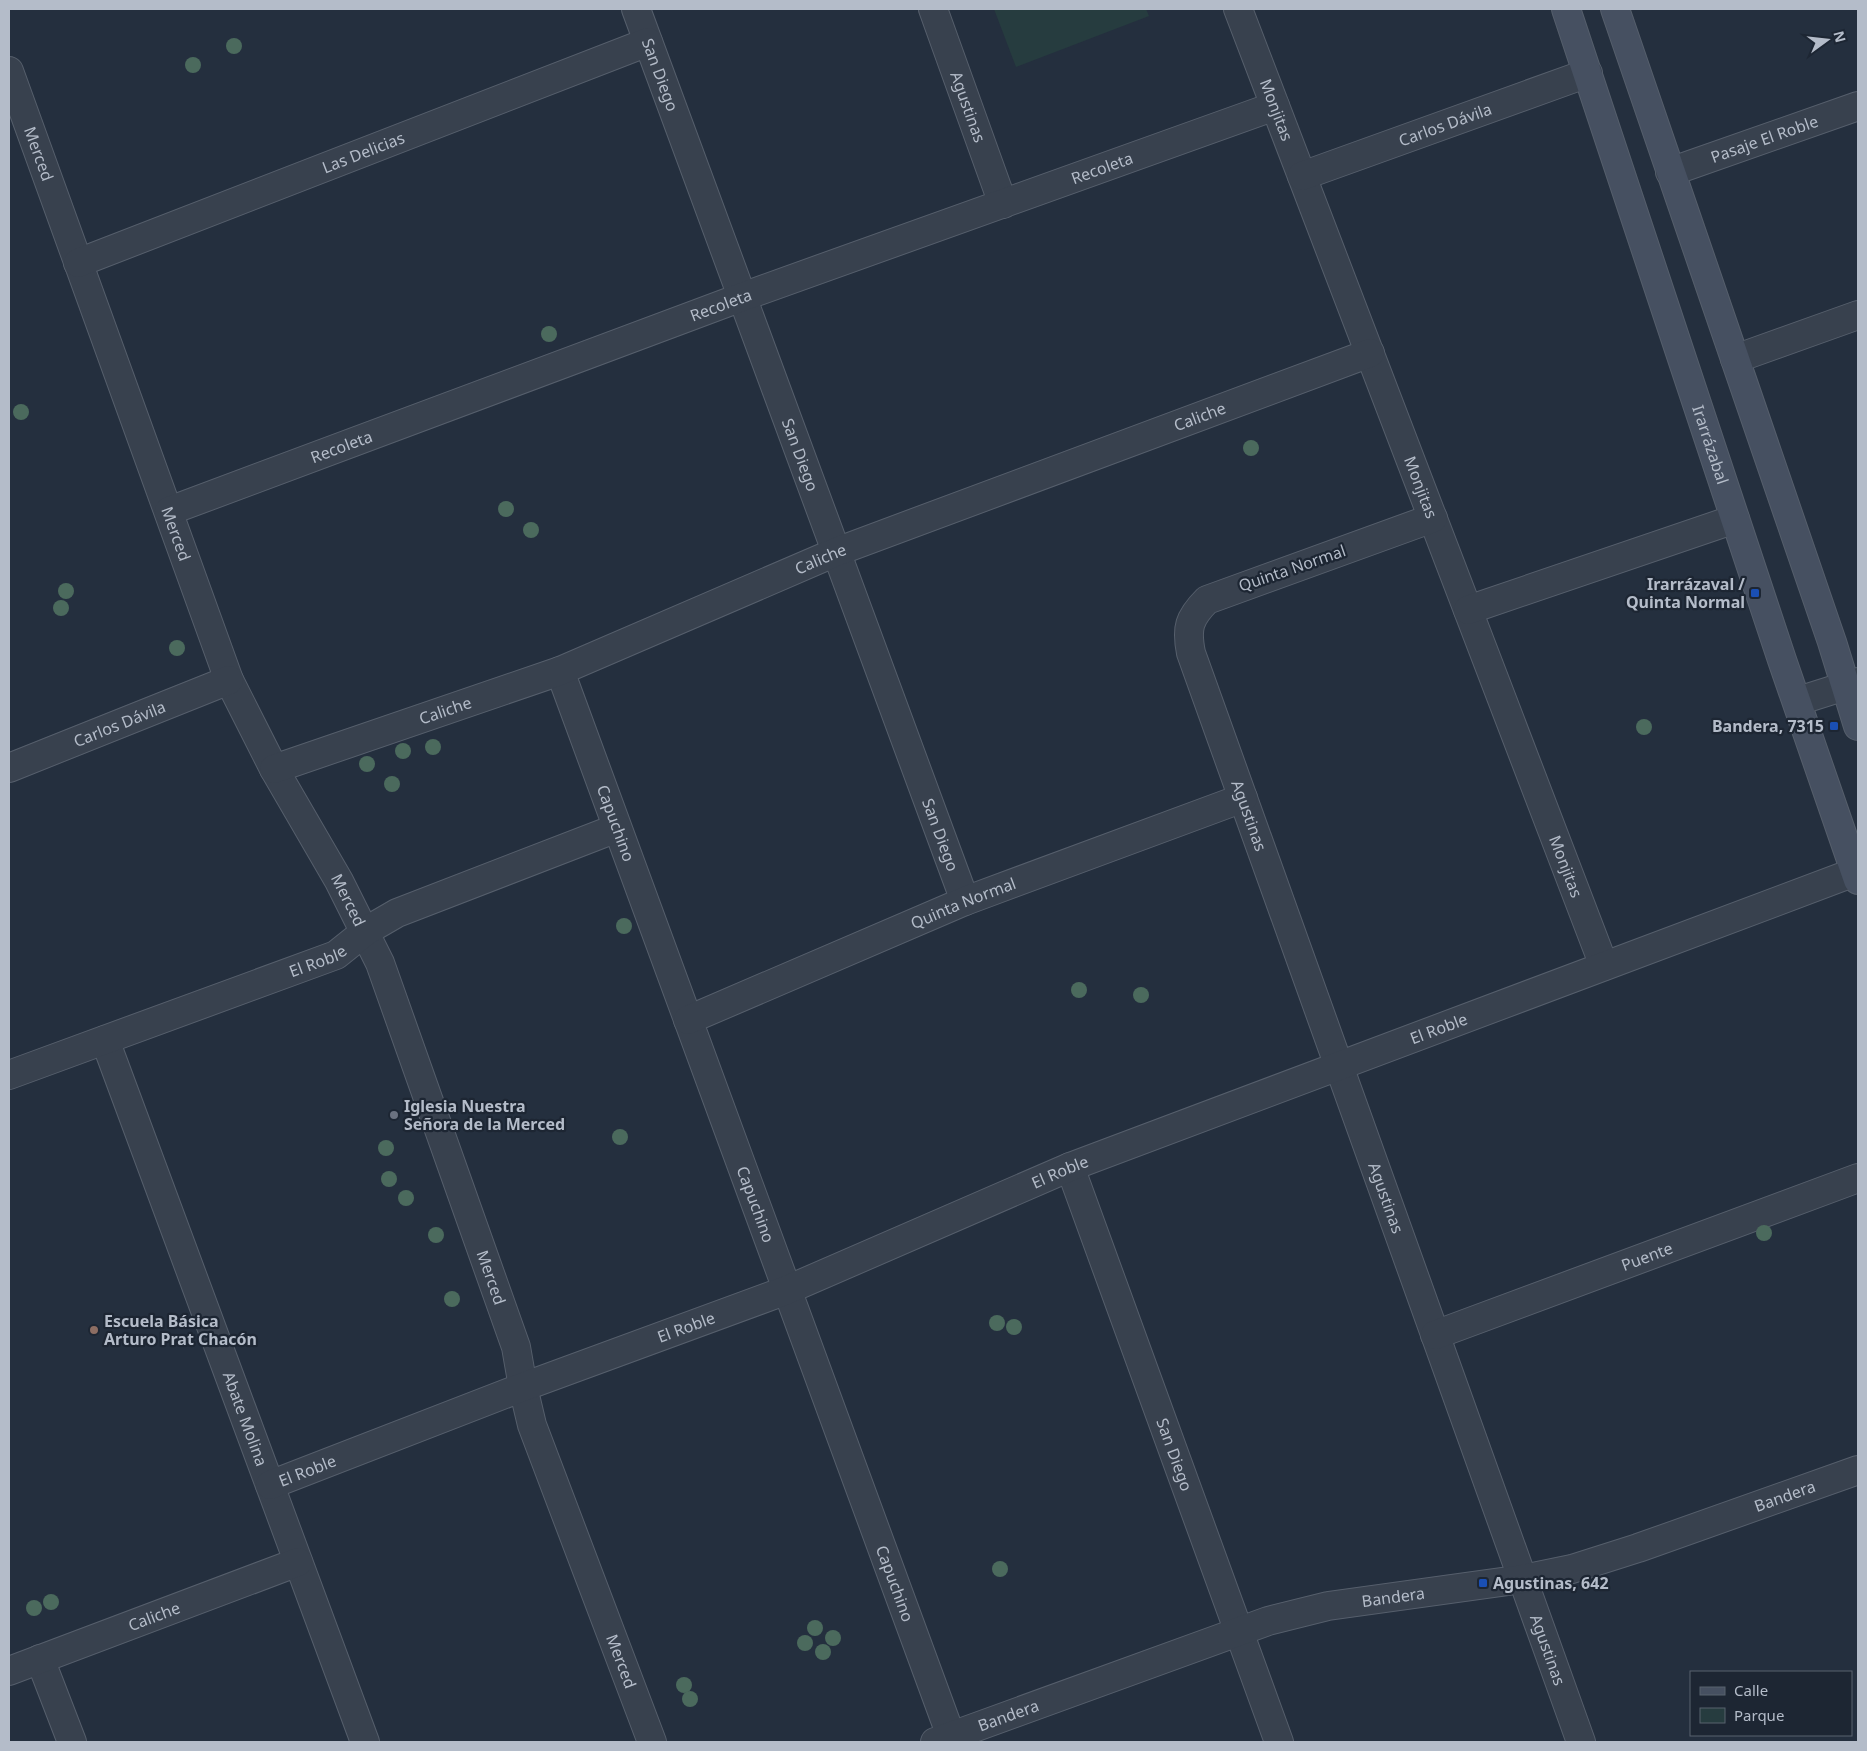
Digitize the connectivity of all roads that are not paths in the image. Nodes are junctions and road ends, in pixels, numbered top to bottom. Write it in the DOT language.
graph roads {
  1 [pos="636,9"];
  2 [pos="933,9"];
  3 [pos="1238,9"];
  4 [pos="1566,9"];
  5 [pos="1615,9"];
  6 [pos="648,42"];
  7 [pos="9,70"];
  8 [pos="1588,73"];
  9 [pos="1275,106"];
  10 [pos="1858,106"];
  11 [pos="1670,172"];
  12 [pos="1302,176"];
  13 [pos="1002,204"];
  14 [pos="78,263"];
  15 [pos="742,297"];
  16 [pos="1858,315"];
  17 [pos="1370,352"];
  18 [pos="1735,359"];
  19 [pos="169,511"];
  20 [pos="1434,518"];
  21 [pos="1735,519"];
  22 [pos="836,552"];
  23 [pos="1468,610"];
  24 [pos="1191,652"];
  25 [pos="560,671"];
  26 [pos="230,680"];
  27 [pos="1852,683"];
  28 [pos="1798,701"];
  29 [pos="1858,726"];
  30 [pos="9,768"];
  31 [pos="274,769"];
  32 [pos="1243,798"];
  33 [pos="617,828"];
  34 [pos="1857,876"];
  35 [pos="965,901"];
  36 [pos="366,931"];
  37 [pos="1604,966"];
  38 [pos="688,1020"];
  39 [pos="105,1040"];
  40 [pos="1339,1066"];
  41 [pos="9,1075"];
  42 [pos="1070,1167"];
  43 [pos="1858,1178"];
  44 [pos="787,1290"];
  45 [pos="1435,1335"];
  46 [pos="523,1387"];
  47 [pos="1858,1470"];
  48 [pos="270,1485"];
  49 [pos="298,1562"];
  50 [pos="1523,1579"];
  51 [pos="1238,1631"];
  52 [pos="40,1659"];
  53 [pos="9,1671"];
  54 [pos="943,1739"];
  55 [pos="72,1742"];
  56 [pos="365,1742"];
  57 [pos="652,1742"];
  58 [pos="1278,1742"];
  59 [pos="1581,1742"];
  1 -- 6 [label="street, San Diego"];
  2 -- 13 [label="street, Agustinas"];
  3 -- 9 [label="street, Monjitas"];
  4 -- 8 [label="main road, Irarrázabal"];
  5 -- 11 [label="main road"];
  6 -- 14 [label="street, Las Delicias"];
  6 -- 15 [label="street, San Diego"];
  7 -- 14 [label="street, Merced"];
  8 -- 12 [label="street, Carlos Dávila"];
  8 -- 21 [label="main road, Irarrázabal"];
  9 -- 12 [label="street, Monjitas"];
  9 -- 13 [label="street, Recoleta"];
  10 -- 11 [label="street, Pasaje El Roble"];
  11 -- 18 [label="main road"];
  12 -- 17 [label="street, Monjitas"];
  13 -- 15 [label="street, Recoleta"];
  14 -- 19 [label="street, Merced"];
  15 -- 19 [label="street, Recoleta"];
  15 -- 22 [label="street, San Diego"];
  16 -- 18 [label="street"];
  17 -- 20 [label="street, Monjitas"];
  17 -- 22 [label="street, Caliche"];
  18 -- 27 [label="main road"];
  19 -- 26 [label="street, Merced"];
  20 -- 23 [label="street, Monjitas"];
  20 -- 24 [label="street, Quinta Normal"];
  21 -- 23 [label="street"];
  21 -- 28 [label="main road, Irarrázabal"];
  22 -- 25 [label="street, Caliche"];
  22 -- 35 [label="street, San Diego"];
  23 -- 37 [label="street, Monjitas"];
  24 -- 32 [label="street, Agustinas"];
  25 -- 31 [label="street, Caliche"];
  25 -- 33 [label="street, Capuchino"];
  26 -- 30 [label="street, Carlos Dávila"];
  26 -- 31 [label="street, Merced"];
  27 -- 28 [label="street"];
  27 -- 29 [label="main road"];
  28 -- 34 [label="main road, Irarrázabal"];
  31 -- 36 [label="street, Merced"];
  32 -- 35 [label="street, Quinta Normal"];
  32 -- 40 [label="street, Agustinas"];
  33 -- 36 [label="street, El Roble"];
  33 -- 38 [label="street, Capuchino"];
  34 -- 37 [label="street, El Roble"];
  35 -- 38 [label="street, Quinta Normal"];
  36 -- 39 [label="street, El Roble"];
  36 -- 46 [label="street, Merced"];
  37 -- 40 [label="street, El Roble"];
  38 -- 44 [label="street, Capuchino"];
  39 -- 41 [label="street, El Roble"];
  39 -- 48 [label="street, Abate Molina"];
  40 -- 42 [label="street, El Roble"];
  40 -- 45 [label="street, Agustinas"];
  42 -- 44 [label="street, El Roble"];
  42 -- 51 [label="street, San Diego"];
  43 -- 45 [label="street, Puente"];
  44 -- 46 [label="street, El Roble"];
  44 -- 54 [label="street, Capuchino"];
  45 -- 50 [label="street, Agustinas"];
  46 -- 48 [label="street, El Roble"];
  46 -- 57 [label="street, Merced"];
  47 -- 50 [label="street, Bandera"];
  48 -- 49 [label="street, Abate Molina"];
  49 -- 52 [label="street, Caliche"];
  49 -- 56 [label="street, Abate Molina"];
  50 -- 51 [label="street, Bandera"];
  50 -- 59 [label="street, Agustinas"];
  51 -- 54 [label="street, Bandera"];
  51 -- 58 [label="street, San Diego"];
  52 -- 53 [label="street, Caliche"];
  52 -- 55 [label="street"];
}
